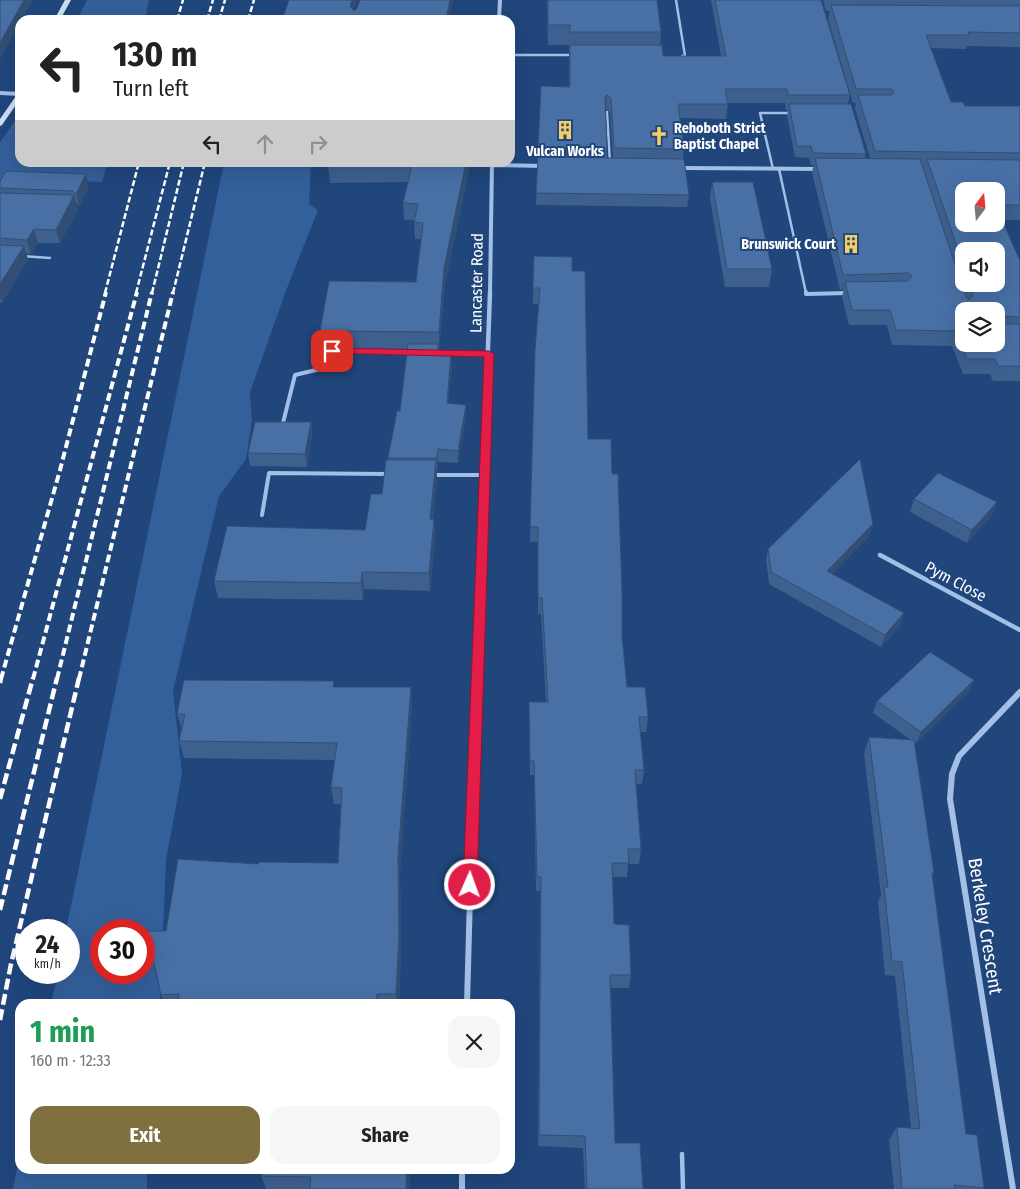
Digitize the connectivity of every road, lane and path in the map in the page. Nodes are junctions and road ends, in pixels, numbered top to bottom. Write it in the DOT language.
graph roads {
  1 [pos="68,0"];
  2 [pos="500,0"];
  3 [pos="676,0"];
  4 [pos="60,15"];
  5 [pos="499,15"];
  6 [pos="515,55"];
  7 [pos="582,55"];
  8 [pos="676,56"];
  9 [pos="0,93"];
  10 [pos="15,94"];
  11 [pos="15,102"];
  12 [pos="606,112"];
  13 [pos="797,113"];
  14 [pos="0,124"];
  15 [pos="515,165"];
  16 [pos="551,166"];
  17 [pos="492,167"];
  18 [pos="610,167"];
  19 [pos="678,168"];
  20 [pos="774,169"];
  21 [pos="779,169"];
  22 [pos="824,170"];
  23 [pos="20,256"];
  24 [pos="50,258"];
  25 [pos="855,293"];
  26 [pos="420,353"];
  27 [pos="430,353"];
  28 [pos="489,354"];
  29 [pos="281,429"];
  30 [pos="396,474"];
  31 [pos="425,475"];
  32 [pos="484,475"];
  33 [pos="262,515"];
  34 [pos="880,554"];
  35 [pos="1020,630"];
  36 [pos="1020,692"];
  37 [pos="467,999"];
  38 [pos="682,1154"];
  39 [pos="462,1174"];
  40 [pos="462,1189"];
  41 [pos="683,1189"];
  42 [pos="1013,1189"];
  1 -- 4 [label="street"];
  2 -- 5 [label="street"];
  3 -- 8 [label="lane"];
  6 -- 7 [label="lane"];
  9 -- 10 [label="street"];
  11 -- 14 [label="street"];
  12 -- 18 [label="lane"];
  13 -- 20 [label="lane"];
  15 -- 16 [label="street"];
  17 -- 28 [label="street, Lancaster Road"];
  19 -- 20 [label="street"];
  20 -- 21 [label="street"];
  21 -- 22 [label="street"];
  21 -- 25 [label="lane"];
  23 -- 24 [label="lane"];
  26 -- 29 [label="lane"];
  27 -- 28 [label="lane"];
  28 -- 32 [label="street, Lancaster Road"];
  30 -- 33 [label="lane"];
  31 -- 32 [label="lane"];
  32 -- 37 [label="street, Lancaster Road"];
  34 -- 35 [label="street, Pym Close"];
  36 -- 42 [label="street, Berkeley Crescent"];
  38 -- 41 [label="lane"];
  39 -- 40 [label="street"];
}
